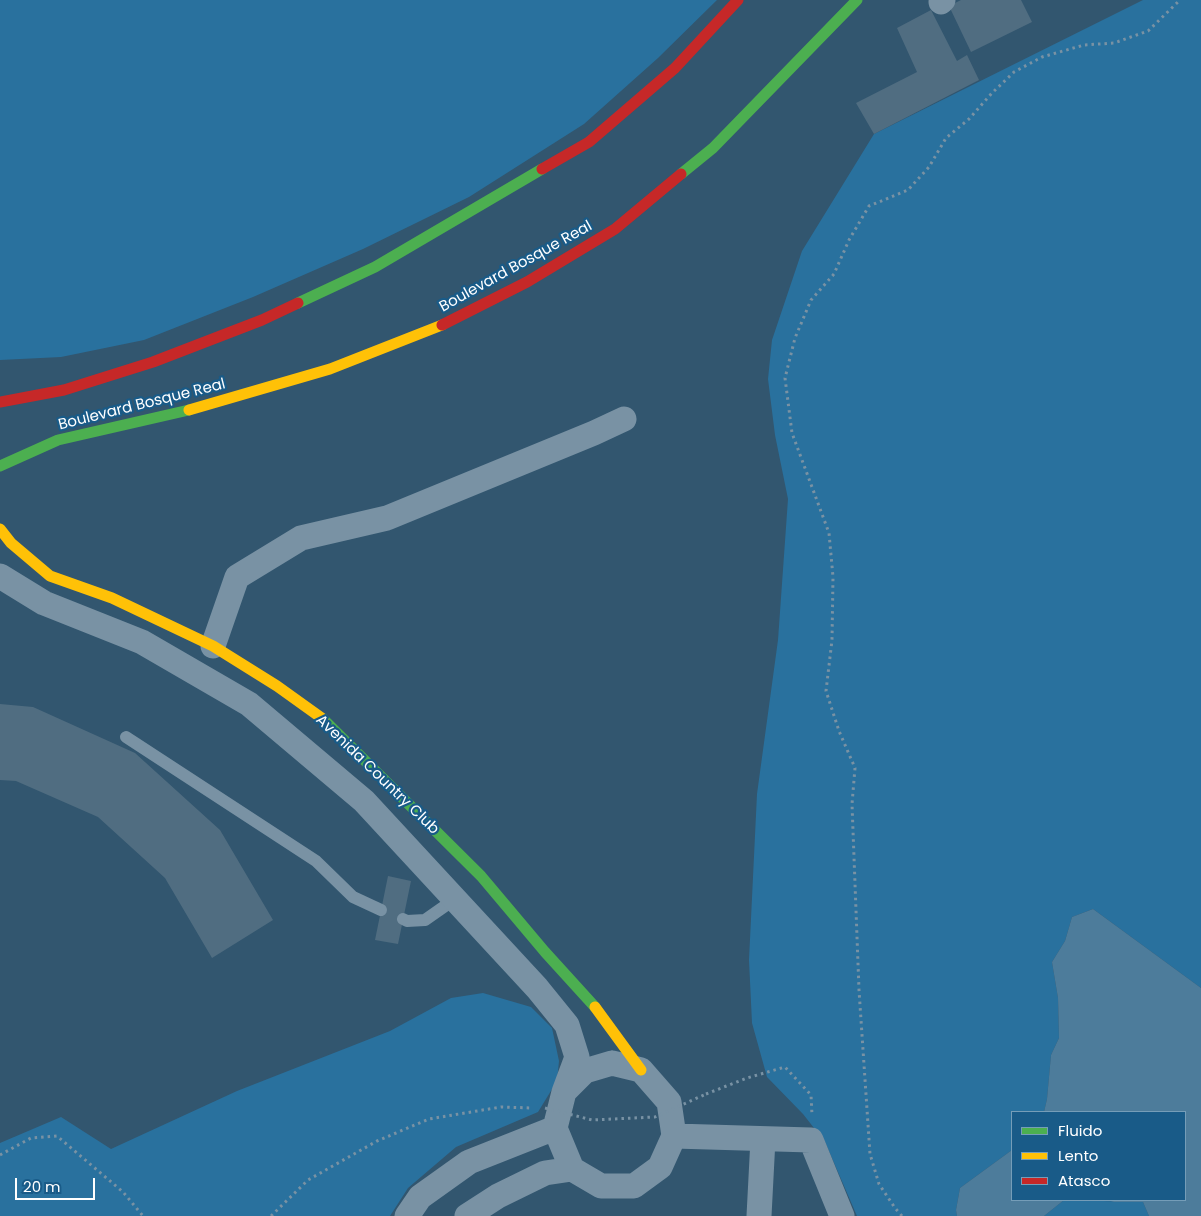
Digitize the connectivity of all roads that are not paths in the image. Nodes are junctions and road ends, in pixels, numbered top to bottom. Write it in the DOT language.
graph roads {
  1 [pos="738,0"];
  2 [pos="857,0"];
  3 [pos="0,402"];
  4 [pos="624,419"];
  5 [pos="0,466"];
  6 [pos="0,528"];
  7 [pos="0,576"];
  8 [pos="213,646"];
  9 [pos="126,738"];
  10 [pos="455,899"];
  11 [pos="381,910"];
  12 [pos="403,919"];
  13 [pos="640,1070"];
  14 [pos="564,1092"];
  15 [pos="550,1118"];
  16 [pos="674,1136"];
  17 [pos="763,1139"];
  18 [pos="572,1169"];
  19 [pos="407,1216"];
  20 [pos="467,1216"];
  21 [pos="759,1216"];
  22 [pos="842,1216"];
  1 -- 3 [label="street"];
  2 -- 5 [label="street, Boulevard Bosque Real"];
  4 -- 8 [label="street"];
  6 -- 8 [label="street, Avenida Country Club"];
  7 -- 10 [label="street, Avenida Country Club"];
  8 -- 13 [label="street, Avenida Country Club"];
  9 -- 11 [label="lane"];
  10 -- 12 [label="lane"];
  10 -- 14 [label="street, Avenida Country Club"];
  13 -- 14 [label="street"];
  13 -- 16 [label="street"];
  14 -- 15 [label="street"];
  15 -- 18 [label="street"];
  15 -- 19 [label="street"];
  16 -- 17 [label="street"];
  16 -- 18 [label="street"];
  17 -- 21 [label="street"];
  17 -- 22 [label="street"];
  18 -- 20 [label="street"];
}
